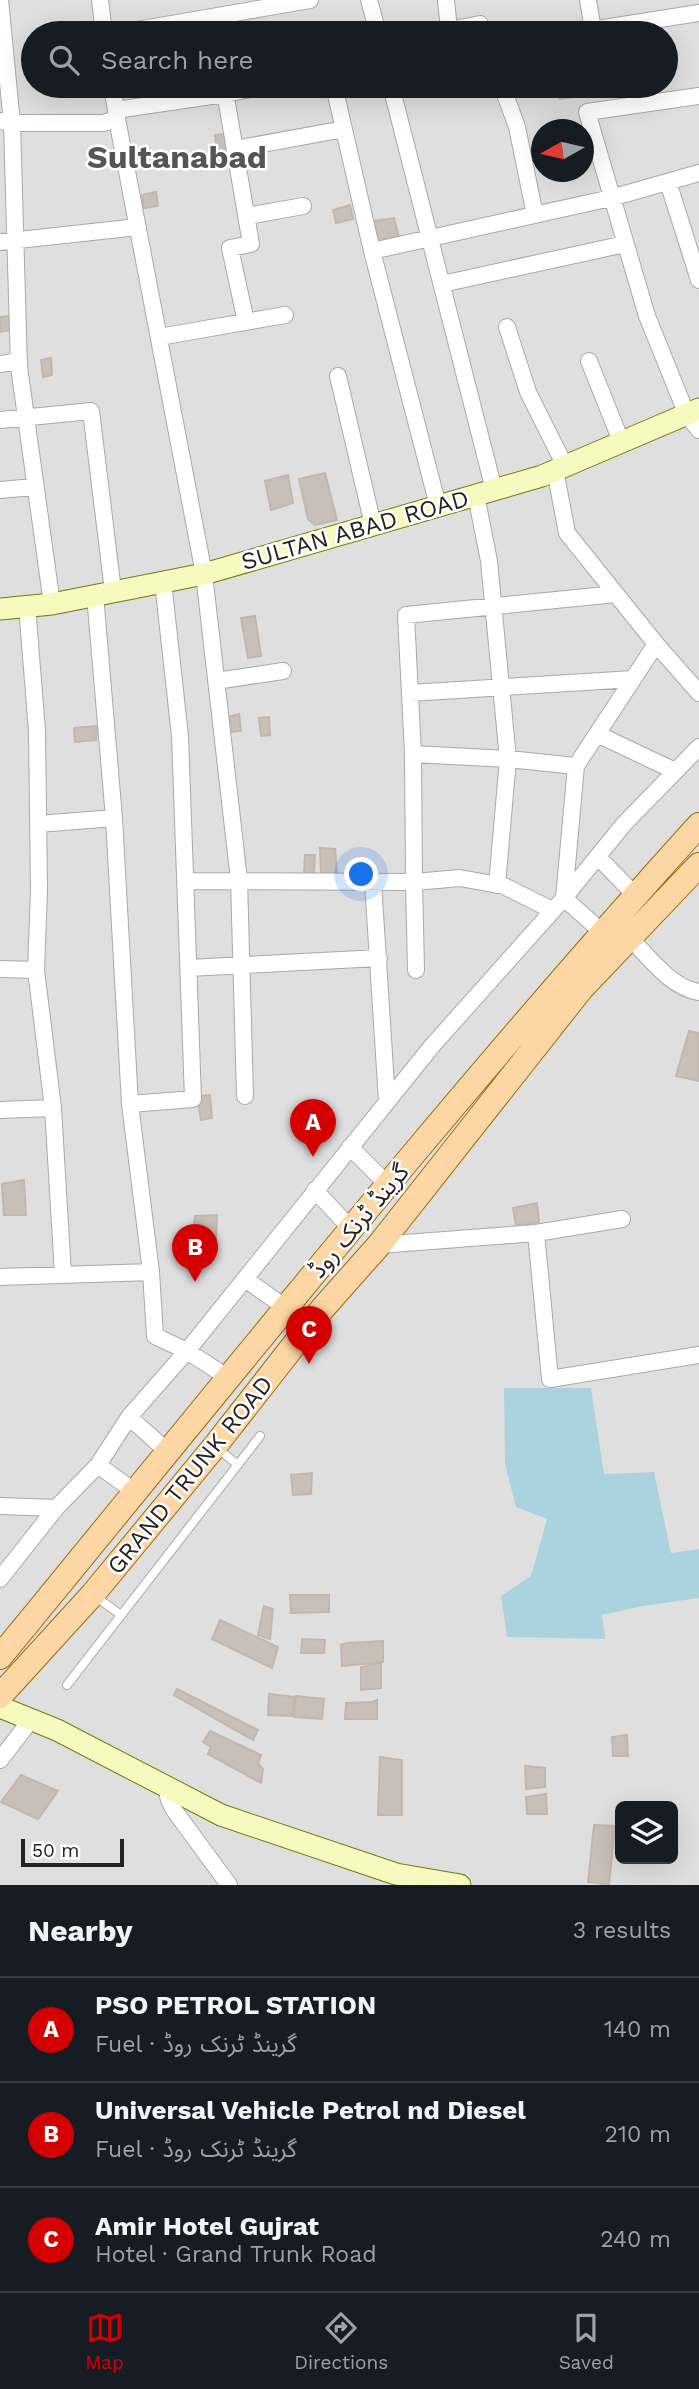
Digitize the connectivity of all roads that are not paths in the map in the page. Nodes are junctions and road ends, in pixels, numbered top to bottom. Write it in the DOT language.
graph roads {
  1 [pos="0,0"];
  2 [pos="100,0"];
  3 [pos="310,0"];
  4 [pos="369,0"];
  5 [pos="446,0"];
  6 [pos="588,0"];
  7 [pos="699,13"];
  8 [pos="103,21"];
  9 [pos="230,21"];
  10 [pos="375,21"];
  11 [pos="448,21"];
  12 [pos="592,21"];
  13 [pos="649,21"];
  14 [pos="699,96"];
  15 [pos="114,98"];
  16 [pos="190,98"];
  17 [pos="226,98"];
  18 [pos="337,98"];
  19 [pos="394,98"];
  20 [pos="506,98"];
  21 [pos="116,115"];
  22 [pos="6,122"];
  23 [pos="344,129"];
  24 [pos="235,149"];
  25 [pos="699,173"];
  26 [pos="668,182"];
  27 [pos="611,198"];
  28 [pos="303,206"];
  29 [pos="535,215"];
  30 [pos="247,216"];
  31 [pos="138,227"];
  32 [pos="430,238"];
  33 [pos="8,241"];
  34 [pos="625,244"];
  35 [pos="372,251"];
  36 [pos="699,281"];
  37 [pos="442,284"];
  38 [pos="285,315"];
  39 [pos="246,322"];
  40 [pos="507,327"];
  41 [pos="159,337"];
  42 [pos="19,361"];
  43 [pos="589,361"];
  44 [pos="0,364"];
  45 [pos="338,376"];
  46 [pos="25,417"];
  47 [pos="695,418"];
  48 [pos="0,420"];
  49 [pos="621,441"];
  50 [pos="560,468"];
  51 [pos="34,487"];
  52 [pos="1,490"];
  53 [pos="485,493"];
  54 [pos="438,506"];
  55 [pos="373,525"];
  56 [pos="204,574"];
  57 [pos="163,582"];
  58 [pos="104,593"];
  59 [pos="616,594"];
  60 [pos="51,604"];
  61 [pos="27,606"];
  62 [pos="494,606"];
  63 [pos="0,609"];
  64 [pos="656,644"];
  65 [pos="284,671"];
  66 [pos="633,679"];
  67 [pos="216,681"];
  68 [pos="501,686"];
  69 [pos="410,693"];
  70 [pos="699,693"];
  71 [pos="597,734"];
  72 [pos="699,747"];
  73 [pos="413,754"];
  74 [pos="508,759"];
  75 [pos="576,766"];
  76 [pos="675,771"];
  77 [pos="114,818"];
  78 [pos="38,824"];
  79 [pos="699,825"];
  80 [pos="598,857"];
  81 [pos="699,865"];
  82 [pos="239,880"];
  83 [pos="185,881"];
  84 [pos="373,882"];
  85 [pos="414,882"];
  86 [pos="496,885"];
  87 [pos="638,893"];
  88 [pos="564,898"];
  89 [pos="658,908"];
  90 [pos="552,910"];
  91 [pos="601,932"];
  92 [pos="630,938"];
  93 [pos="379,958"];
  94 [pos="242,967"];
  95 [pos="189,968"];
  96 [pos="0,969"];
  97 [pos="36,970"];
  98 [pos="415,970"];
  99 [pos="699,992"];
  100 [pos="245,1096"];
  101 [pos="387,1101"];
  102 [pos="130,1104"];
  103 [pos="53,1108"];
  104 [pos="0,1110"];
  105 [pos="350,1147"];
  106 [pos="388,1185"];
  107 [pos="315,1190"];
  108 [pos="622,1219"];
  109 [pos="351,1229"];
  110 [pos="536,1233"];
  111 [pos="379,1245"];
  112 [pos="151,1272"];
  113 [pos="63,1274"];
  114 [pos="0,1277"];
  115 [pos="245,1279"];
  116 [pos="286,1308"];
  117 [pos="187,1351"];
  118 [pos="699,1355"];
  119 [pos="227,1377"];
  120 [pos="129,1418"];
  121 [pos="260,1436"];
  122 [pos="215,1446"];
  123 [pos="168,1452"];
  124 [pos="97,1465"];
  125 [pos="238,1465"];
  126 [pos="135,1492"];
  127 [pos="0,1506"];
  128 [pos="56,1508"];
  129 [pos="66,1576"];
  130 [pos="0,1579"];
  131 [pos="93,1594"];
  132 [pos="121,1615"];
  133 [pos="0,1657"];
  134 [pos="67,1685"];
  135 [pos="0,1696"];
  136 [pos="0,1707"];
  137 [pos="30,1721"];
  138 [pos="0,1760"];
  139 [pos="166,1786"];
  140 [pos="229,1885"];
  141 [pos="460,1885"];
  1 -- 22 [label="street"];
  2 -- 8 [label="street"];
  3 -- 9 [label="street"];
  4 -- 10 [label="street"];
  5 -- 11 [label="street"];
  6 -- 12 [label="street"];
  7 -- 13 [label="street"];
  14 -- 27 [label="street"];
  15 -- 21 [label="street"];
  16 -- 21 [label="street"];
  17 -- 24 [label="street"];
  18 -- 23 [label="street"];
  19 -- 32 [label="street"];
  20 -- 29 [label="street"];
  21 -- 22 [label="street"];
  21 -- 31 [label="street"];
  22 -- 33 [label="street"];
  23 -- 24 [label="street"];
  23 -- 35 [label="street"];
  24 -- 30 [label="street"];
  25 -- 26 [label="street"];
  26 -- 27 [label="street"];
  26 -- 36 [label="street"];
  27 -- 29 [label="street"];
  27 -- 34 [label="street"];
  28 -- 30 [label="street"];
  29 -- 32 [label="street"];
  30 -- 39 [label="street"];
  31 -- 33 [label="street"];
  31 -- 41 [label="street"];
  32 -- 35 [label="street"];
  32 -- 37 [label="street"];
  33 -- 42 [label="street"];
  34 -- 37 [label="street"];
  34 -- 47 [label="street"];
  35 -- 54 [label="street"];
  37 -- 53 [label="street"];
  38 -- 39 [label="street"];
  39 -- 41 [label="street"];
  40 -- 50 [label="street"];
  41 -- 56 [label="street"];
  42 -- 44 [label="street"];
  42 -- 46 [label="street"];
  43 -- 49 [label="street"];
  45 -- 55 [label="street"];
  46 -- 48 [label="street"];
  46 -- 51 [label="street"];
  46 -- 58 [label="street"];
  47 -- 49 [label="street, SULTAN ABAD ROAD"];
  49 -- 50 [label="street, SULTAN ABAD ROAD"];
  50 -- 53 [label="street, SULTAN ABAD ROAD"];
  50 -- 59 [label="street"];
  51 -- 52 [label="street"];
  51 -- 60 [label="street"];
  53 -- 54 [label="street, SULTAN ABAD ROAD"];
  53 -- 62 [label="street"];
  54 -- 55 [label="street, SULTAN ABAD ROAD"];
  55 -- 56 [label="street, SULTAN ABAD ROAD"];
  56 -- 57 [label="street, SULTAN ABAD ROAD"];
  56 -- 67 [label="street"];
  57 -- 58 [label="street, SULTAN ABAD ROAD"];
  57 -- 83 [label="street"];
  58 -- 60 [label="street, SULTAN ABAD ROAD"];
  58 -- 77 [label="street"];
  59 -- 62 [label="street"];
  59 -- 64 [label="street"];
  60 -- 61 [label="street, SULTAN ABAD ROAD"];
  61 -- 63 [label="street, SULTAN ABAD ROAD"];
  61 -- 78 [label="street"];
  62 -- 68 [label="street"];
  62 -- 69 [label="street"];
  64 -- 66 [label="street"];
  64 -- 70 [label="street"];
  65 -- 67 [label="street"];
  66 -- 68 [label="street"];
  66 -- 71 [label="street"];
  67 -- 82 [label="street"];
  68 -- 69 [label="street"];
  68 -- 74 [label="street"];
  69 -- 73 [label="street"];
  71 -- 75 [label="street"];
  71 -- 76 [label="street"];
  72 -- 76 [label="street"];
  73 -- 74 [label="street"];
  73 -- 85 [label="street"];
  74 -- 75 [label="street"];
  74 -- 86 [label="street"];
  75 -- 88 [label="street"];
  76 -- 80 [label="street"];
  77 -- 78 [label="street"];
  77 -- 102 [label="street"];
  78 -- 97 [label="street"];
  79 -- 87 [label="main road, گرینڈ ٹرنک روڈ"];
  80 -- 87 [label="street"];
  80 -- 88 [label="street"];
  81 -- 89 [label="main road, GRAND TRUNK ROAD"];
  82 -- 83 [label="street"];
  82 -- 84 [label="street"];
  82 -- 94 [label="street"];
  83 -- 95 [label="street"];
  84 -- 85 [label="street"];
  84 -- 93 [label="street"];
  85 -- 86 [label="street"];
  85 -- 98 [label="street"];
  86 -- 90 [label="street"];
  87 -- 89 [label="main road"];
  87 -- 91 [label="main road, گرینڈ ٹرنک روڈ"];
  88 -- 90 [label="street"];
  88 -- 91 [label="street"];
  89 -- 92 [label="main road, GRAND TRUNK ROAD"];
  90 -- 101 [label="street"];
  91 -- 106 [label="main road, گرینڈ ٹرنک روڈ"];
  92 -- 99 [label="street"];
  92 -- 111 [label="main road, GRAND TRUNK ROAD"];
  93 -- 94 [label="street"];
  93 -- 101 [label="street"];
  94 -- 95 [label="street"];
  94 -- 100 [label="street"];
  95 -- 102 [label="street"];
  96 -- 97 [label="street"];
  97 -- 103 [label="street"];
  101 -- 105 [label="street"];
  102 -- 112 [label="street"];
  103 -- 104 [label="street"];
  103 -- 113 [label="street"];
  105 -- 106 [label="street"];
  105 -- 107 [label="street"];
  106 -- 109 [label="main road, گرینڈ ٹرنک روڈ"];
  107 -- 109 [label="street"];
  107 -- 115 [label="street"];
  108 -- 110 [label="street"];
  109 -- 116 [label="main road, گرینڈ ٹرنک روڈ"];
  110 -- 111 [label="street"];
  110 -- 118 [label="street"];
  111 -- 122 [label="main road, GRAND TRUNK ROAD"];
  112 -- 113 [label="street"];
  112 -- 117 [label="street"];
  113 -- 114 [label="street"];
  115 -- 116 [label="street"];
  115 -- 117 [label="street"];
  116 -- 119 [label="main road, گرینڈ ٹرنک روڈ"];
  117 -- 119 [label="street"];
  117 -- 120 [label="street"];
  119 -- 123 [label="main road, گرینڈ ٹرنک روڈ"];
  120 -- 123 [label="street"];
  120 -- 124 [label="street"];
  121 -- 125 [label="lane"];
  122 -- 125 [label="lane"];
  122 -- 131 [label="main road, GRAND TRUNK ROAD"];
  123 -- 126 [label="main road, گرینڈ ٹرنک روڈ"];
  124 -- 126 [label="street"];
  124 -- 128 [label="street"];
  125 -- 132 [label="lane"];
  126 -- 129 [label="main road, گرینڈ ٹرنک روڈ"];
  127 -- 128 [label="street"];
  128 -- 130 [label="street"];
  129 -- 131 [label="main road"];
  129 -- 133 [label="main road, گرینڈ ٹرنک روڈ"];
  131 -- 132 [label="lane"];
  131 -- 135 [label="main road, GRAND TRUNK ROAD"];
  132 -- 134 [label="lane"];
  136 -- 137 [label="street"];
  137 -- 138 [label="street"];
  137 -- 139 [label="street"];
  139 -- 140 [label="street"];
  139 -- 141 [label="street"];
}
